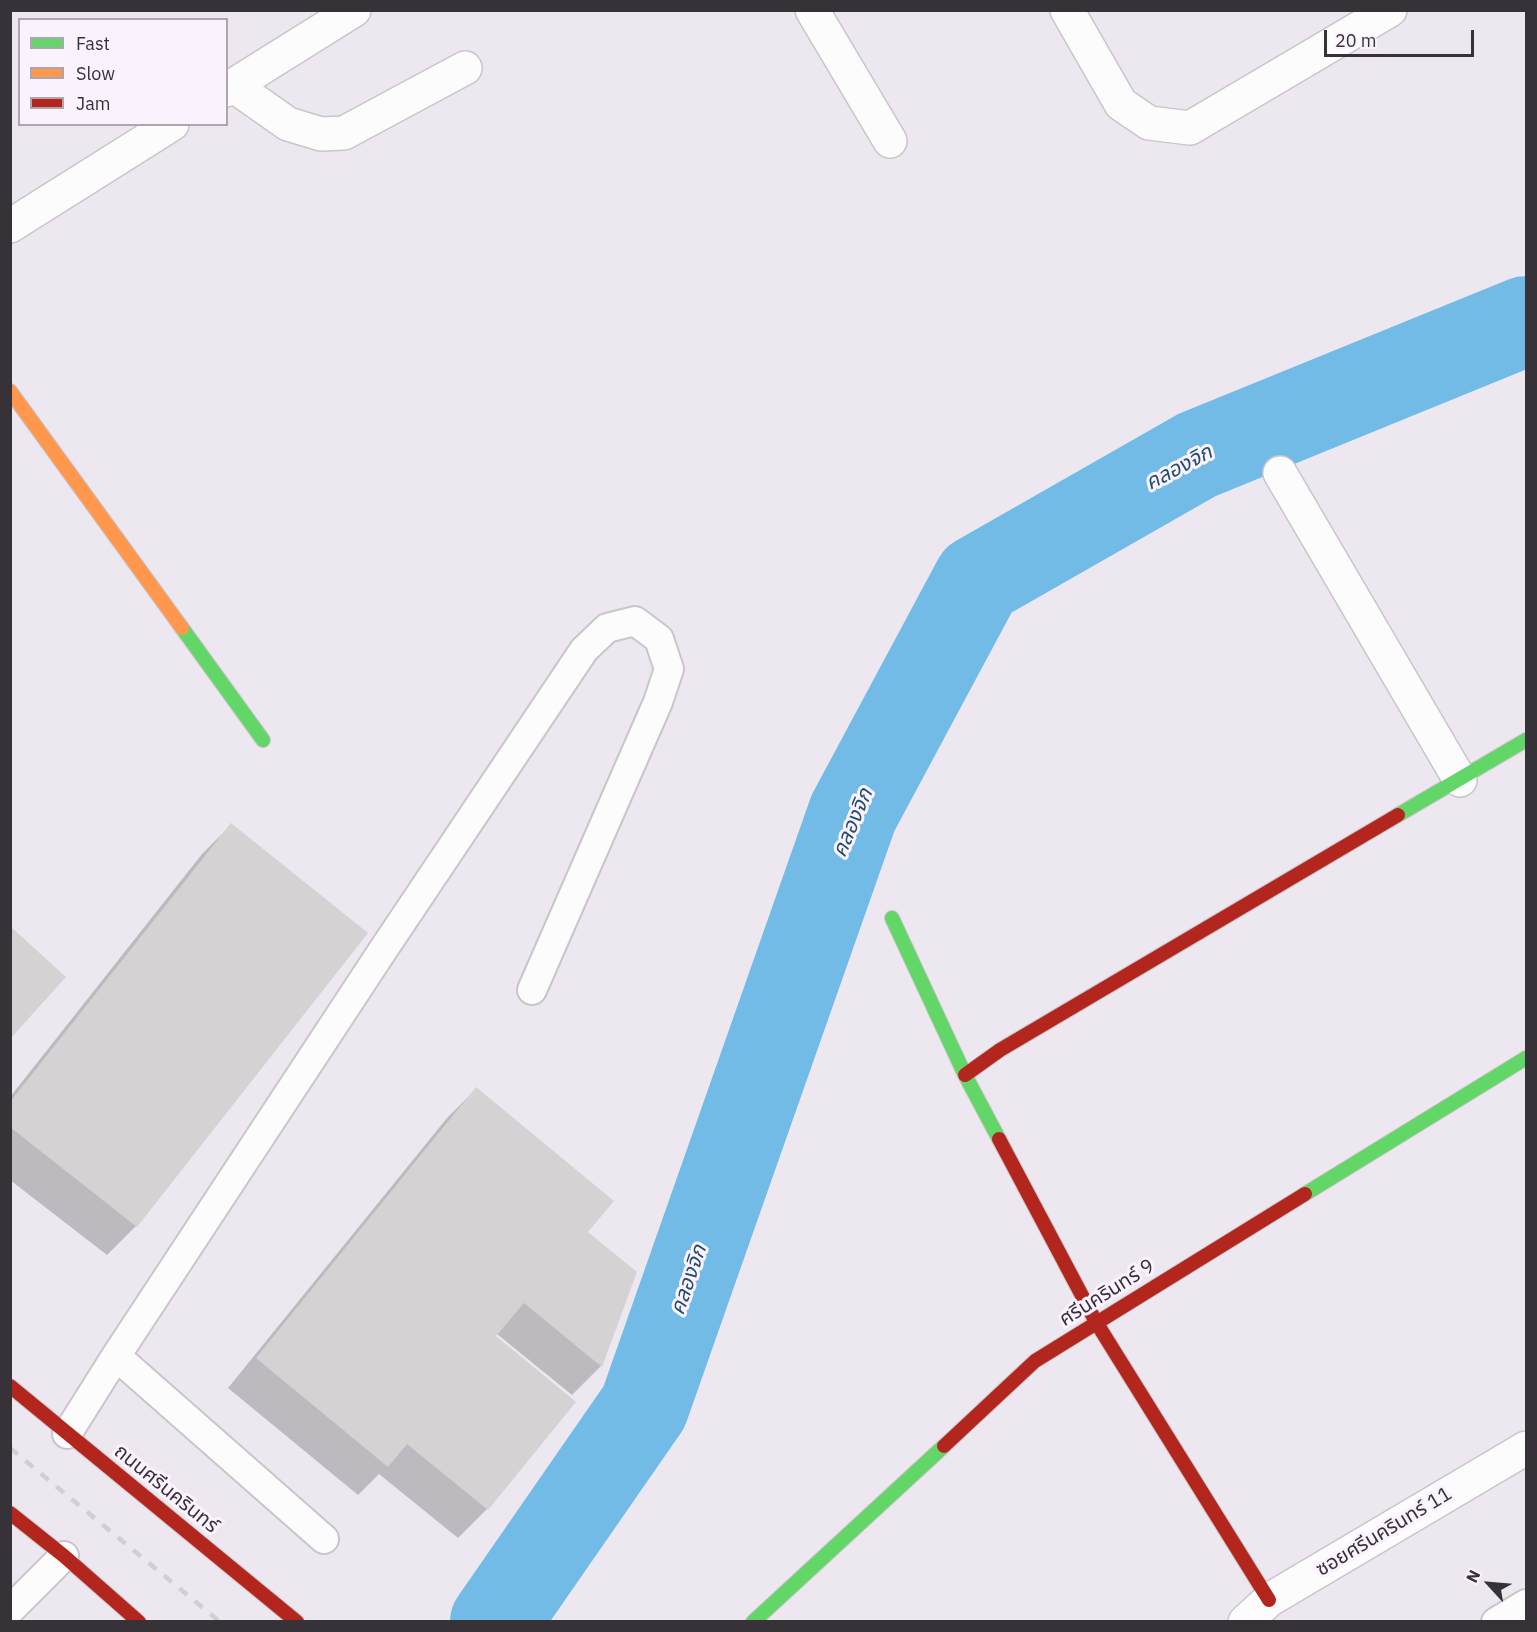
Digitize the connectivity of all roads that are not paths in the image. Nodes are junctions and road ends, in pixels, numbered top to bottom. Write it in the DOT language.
graph roads {
  1 [pos="354,10"];
  2 [pos="812,10"];
  3 [pos="1067,10"];
  4 [pos="1390,10"];
  5 [pos="465,68"];
  6 [pos="230,88"];
  7 [pos="169,126"];
  8 [pos="890,141"];
  9 [pos="10,225"];
  10 [pos="10,390"];
  11 [pos="1280,473"];
  12 [pos="263,740"];
  13 [pos="1527,740"];
  14 [pos="1460,780"];
  15 [pos="892,918"];
  16 [pos="532,990"];
  17 [pos="1527,1058"];
  18 [pos="965,1075"];
  19 [pos="1096,1322"];
  20 [pos="116,1356"];
  21 [pos="10,1386"];
  22 [pos="67,1434"];
  23 [pos="1527,1448"];
  24 [pos="10,1513"];
  25 [pos="324,1539"];
  26 [pos="64,1556"];
  27 [pos="1527,1604"];
  28 [pos="10,1610"];
  29 [pos="1257,1611"];
  30 [pos="139,1622"];
  31 [pos="297,1622"];
  32 [pos="753,1622"];
  33 [pos="1496,1622"];
  1 -- 6 [label="street"];
  2 -- 8 [label="street"];
  3 -- 4 [label="street"];
  5 -- 6 [label="street"];
  7 -- 9 [label="street"];
  10 -- 12 [label="street"];
  11 -- 14 [label="street"];
  13 -- 14 [label="street"];
  14 -- 18 [label="street"];
  15 -- 18 [label="street"];
  16 -- 20 [label="lane"];
  17 -- 19 [label="street, ศรีนครินทร์ 9"];
  18 -- 19 [label="street"];
  19 -- 29 [label="street"];
  19 -- 32 [label="street, ศรีนครินทร์ 9"];
  20 -- 22 [label="lane"];
  20 -- 25 [label="lane"];
  21 -- 22 [label="street, ถนนศรีนครินทร์"];
  22 -- 31 [label="street, ถนนศรีนครินทร์"];
  23 -- 29 [label="street, ซอยศรีนครินทร์ 11"];
  24 -- 26 [label="street"];
  26 -- 28 [label="lane"];
  26 -- 30 [label="street"];
  27 -- 33 [label="lane"];
}
